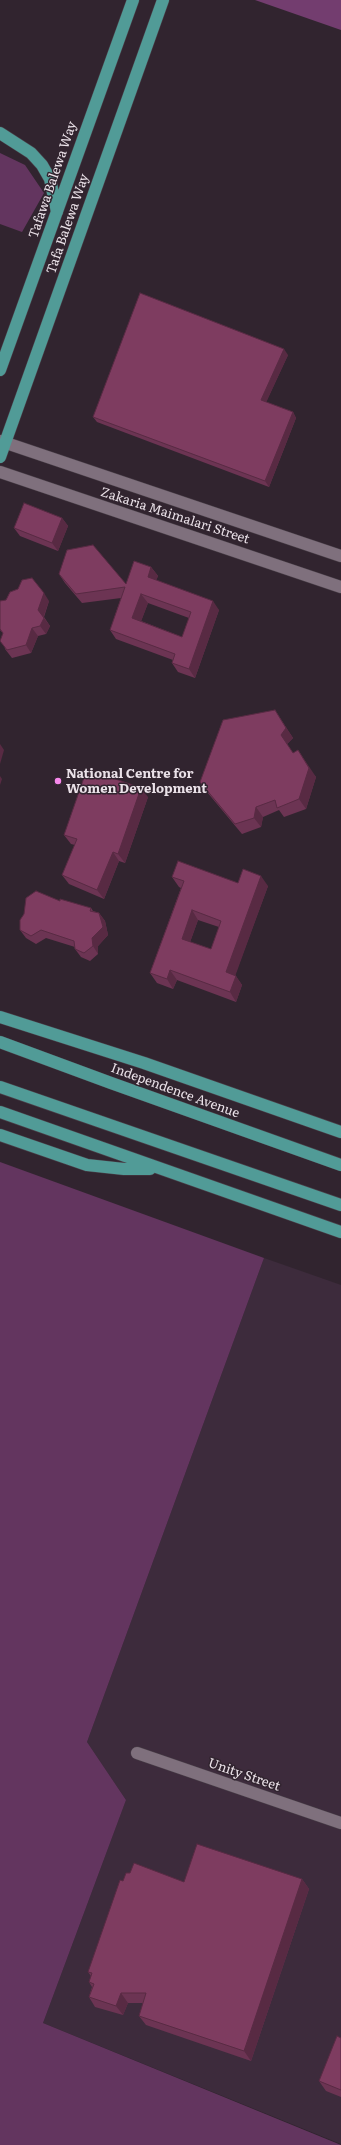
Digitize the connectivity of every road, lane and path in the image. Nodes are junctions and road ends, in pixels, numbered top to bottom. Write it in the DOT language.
graph roads {
  1 [pos="133,0"];
  2 [pos="163,0"];
  3 [pos="0,133"];
  4 [pos="57,213"];
  5 [pos="0,370"];
  6 [pos="3,442"];
  7 [pos="0,458"];
  8 [pos="0,472"];
  9 [pos="341,556"];
  10 [pos="341,587"];
  11 [pos="0,1016"];
  12 [pos="0,1042"];
  13 [pos="0,1087"];
  14 [pos="0,1112"];
  15 [pos="341,1132"];
  16 [pos="0,1135"];
  17 [pos="341,1165"];
  18 [pos="159,1169"];
  19 [pos="341,1205"];
  20 [pos="341,1232"];
  21 [pos="137,1753"];
  22 [pos="341,1823"];
  1 -- 4 [label="main road, Tafawa Balewa Way"];
  2 -- 6 [label="main road, Tafa Balewa Way"];
  3 -- 4 [label="main road"];
  4 -- 5 [label="main road, Tafawa Balewa Way"];
  6 -- 7 [label="main road, Tafa Balewa Way"];
  6 -- 9 [label="street, Zakaria Maimalari Street"];
  8 -- 10 [label="street, Zakaria Maimalari Street"];
  11 -- 15 [label="main road, Independence Avenue"];
  12 -- 17 [label="main road, Independence Avenue"];
  13 -- 19 [label="main road"];
  14 -- 18 [label="main road"];
  16 -- 18 [label="main road"];
  18 -- 20 [label="main road"];
  21 -- 22 [label="street, Unity Street"];
}
